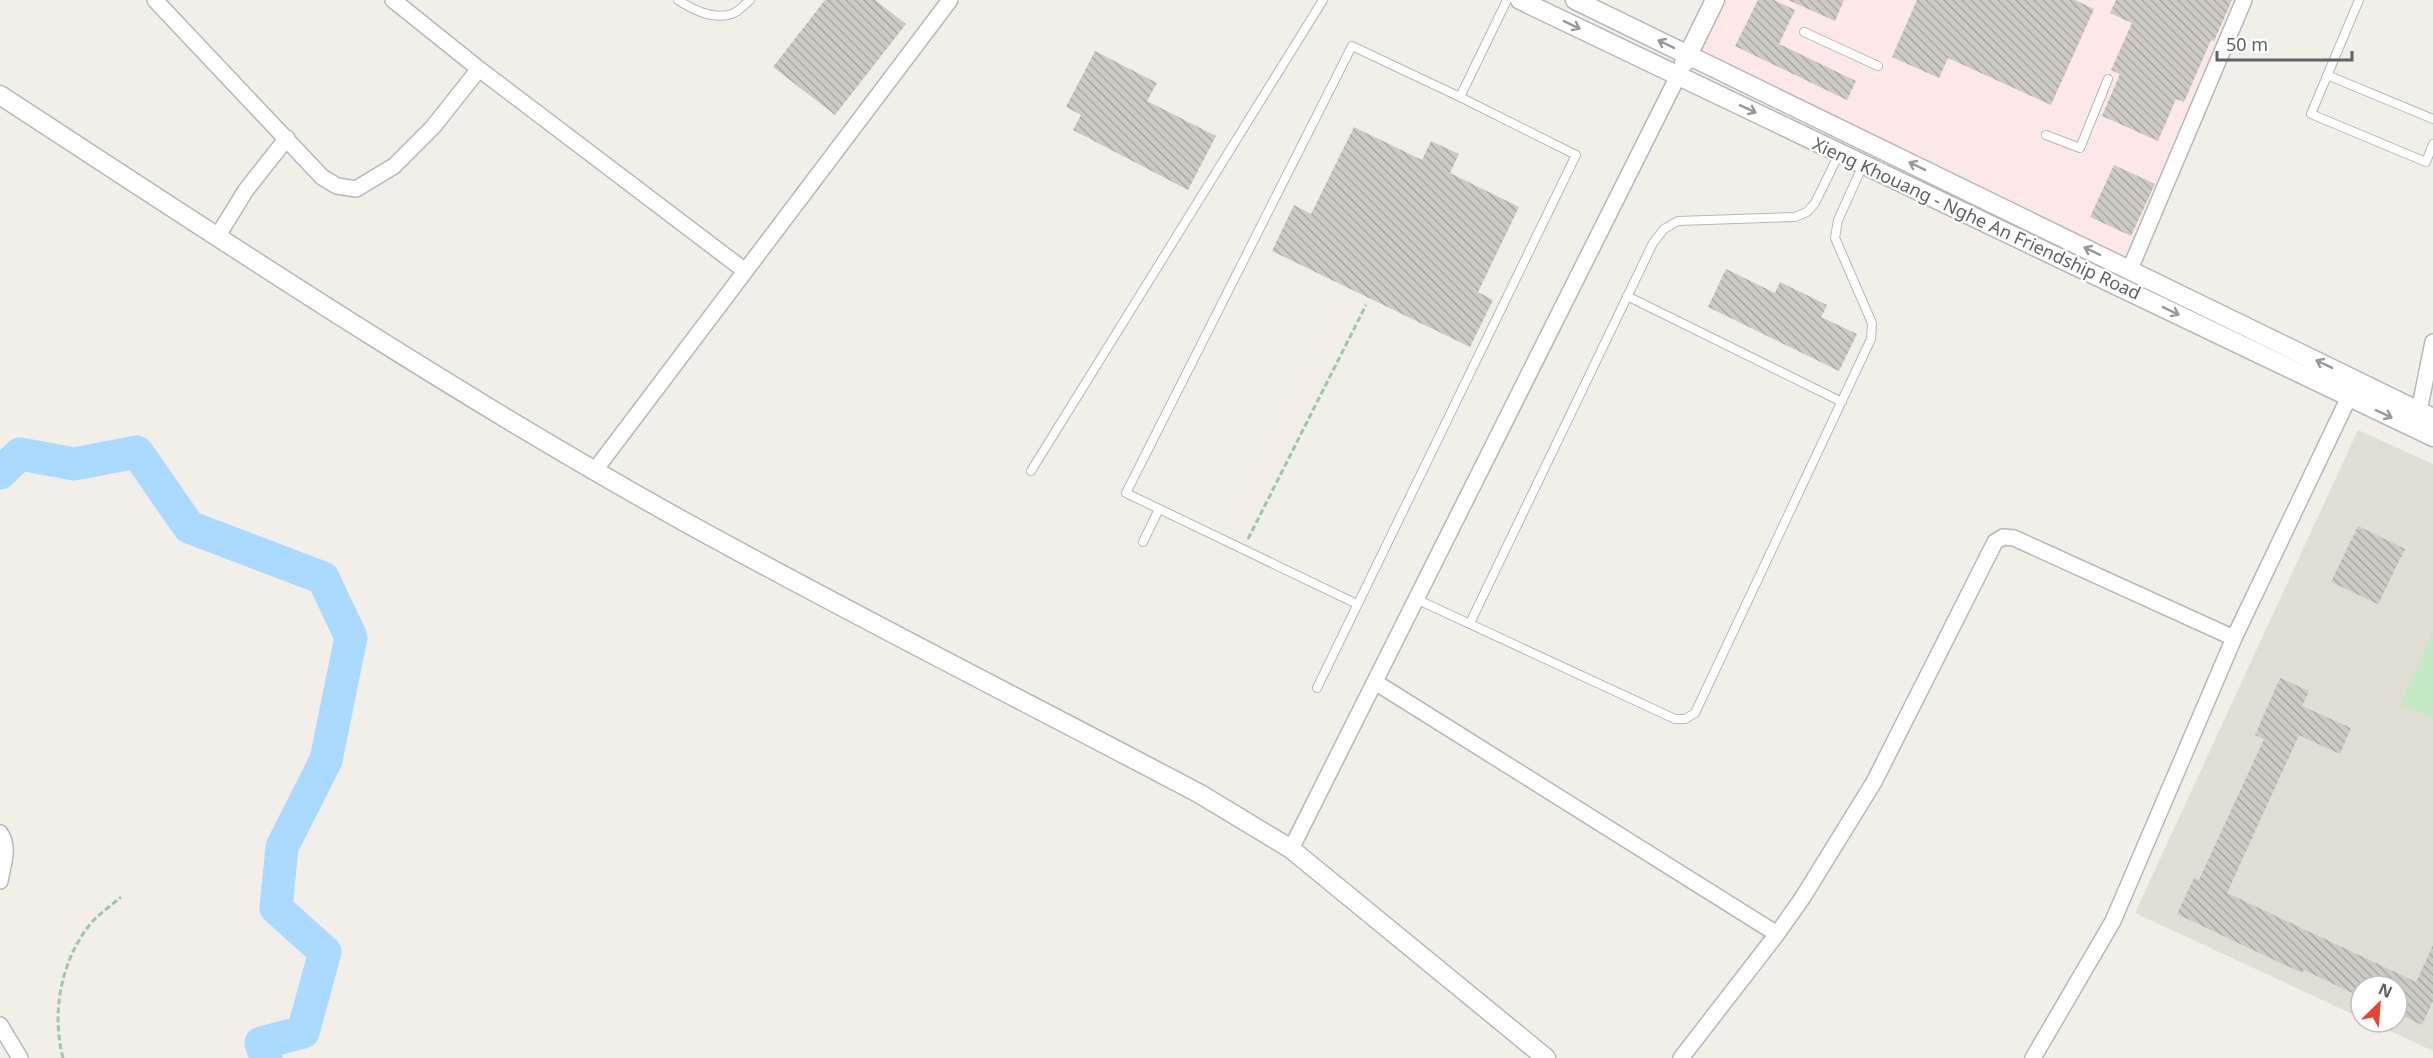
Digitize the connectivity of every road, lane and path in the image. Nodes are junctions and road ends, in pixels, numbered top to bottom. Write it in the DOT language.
graph roads {
  1 [pos="155,0"];
  2 [pos="393,0"];
  3 [pos="678,0"];
  4 [pos="750,0"];
  5 [pos="950,0"];
  6 [pos="1323,0"];
  7 [pos="1507,0"];
  8 [pos="1520,0"];
  9 [pos="1575,0"];
  10 [pos="1715,0"];
  11 [pos="2244,0"];
  12 [pos="2359,0"];
  13 [pos="1804,32"];
  14 [pos="1688,55"];
  15 [pos="1878,66"];
  16 [pos="479,69"];
  17 [pos="2327,75"];
  18 [pos="1678,76"];
  19 [pos="2108,79"];
  20 [pos="0,95"];
  21 [pos="1460,97"];
  22 [pos="2433,119"];
  23 [pos="2046,135"];
  24 [pos="287,138"];
  25 [pos="2433,146"];
  26 [pos="1839,153"];
  27 [pos="1864,164"];
  28 [pos="217,237"];
  29 [pos="2130,269"];
  30 [pos="744,270"];
  31 [pos="1628,296"];
  32 [pos="1366,305"];
  33 [pos="2433,342"];
  34 [pos="2349,397"];
  35 [pos="1842,402"];
  36 [pos="2426,414"];
  37 [pos="2433,437"];
  38 [pos="595,470"];
  39 [pos="1031,471"];
  40 [pos="1159,509"];
  41 [pos="1143,542"];
  42 [pos="1242,549"];
  43 [pos="1416,598"];
  44 [pos="1358,604"];
  45 [pos="1470,623"];
  46 [pos="2234,638"];
  47 [pos="1375,682"];
  48 [pos="1317,688"];
  49 [pos="0,832"];
  50 [pos="1291,849"];
  51 [pos="0,880"];
  52 [pos="121,897"];
  53 [pos="1777,934"];
  54 [pos="0,1025"];
  55 [pos="20,1058"];
  56 [pos="63,1058"];
  57 [pos="1546,1058"];
  58 [pos="1681,1058"];
  59 [pos="2033,1058"];
  1 -- 24 [label="street"];
  2 -- 16 [label="street"];
  3 -- 4 [label="lane"];
  5 -- 30 [label="street"];
  6 -- 39 [label="lane"];
  7 -- 21 [label="lane"];
  8 -- 18 [label="street, Xieng Khouang - Nghe An Friendship Road, one-way"];
  14 -- 9 [label="street, Xieng Khouang - Nghe An Friendship Road, one-way"];
  10 -- 14 [label="street"];
  11 -- 29 [label="street"];
  12 -- 17 [label="lane"];
  13 -- 15 [label="lane"];
  14 -- 18 [label="street"];
  29 -- 14 [label="street, Xieng Khouang - Nghe An Friendship Road, one-way"];
  16 -- 24 [label="street"];
  16 -- 30 [label="street"];
  17 -- 22 [label="lane"];
  17 -- 25 [label="lane"];
  18 -- 26 [label="street, Xieng Khouang - Nghe An Friendship Road, one-way"];
  18 -- 43 [label="street"];
  19 -- 23 [label="lane"];
  20 -- 28 [label="street"];
  21 -- 40 [label="lane"];
  21 -- 44 [label="lane"];
  24 -- 28 [label="street"];
  26 -- 27 [label="street, Xieng Khouang - Nghe An Friendship Road"];
  26 -- 31 [label="lane"];
  27 -- 34 [label="street, Xieng Khouang - Nghe An Friendship Road, one-way"];
  27 -- 35 [label="lane"];
  28 -- 38 [label="street"];
  36 -- 29 [label="street, Xieng Khouang - Nghe An Friendship Road, one-way"];
  30 -- 38 [label="street"];
  31 -- 35 [label="lane"];
  31 -- 45 [label="lane"];
  32 -- 42 [label="path"];
  33 -- 36 [label="street"];
  34 -- 37 [label="street, Xieng Khouang - Nghe An Friendship Road, one-way"];
  34 -- 46 [label="street"];
  35 -- 45 [label="lane"];
  38 -- 50 [label="street"];
  40 -- 41 [label="lane"];
  40 -- 42 [label="lane"];
  42 -- 44 [label="lane"];
  43 -- 45 [label="lane"];
  43 -- 47 [label="street"];
  44 -- 48 [label="lane"];
  46 -- 53 [label="street"];
  46 -- 59 [label="street"];
  47 -- 50 [label="street"];
  47 -- 53 [label="street"];
  49 -- 51 [label="street"];
  50 -- 57 [label="street"];
  52 -- 56 [label="path"];
  53 -- 58 [label="street"];
  54 -- 55 [label="street"];
}
